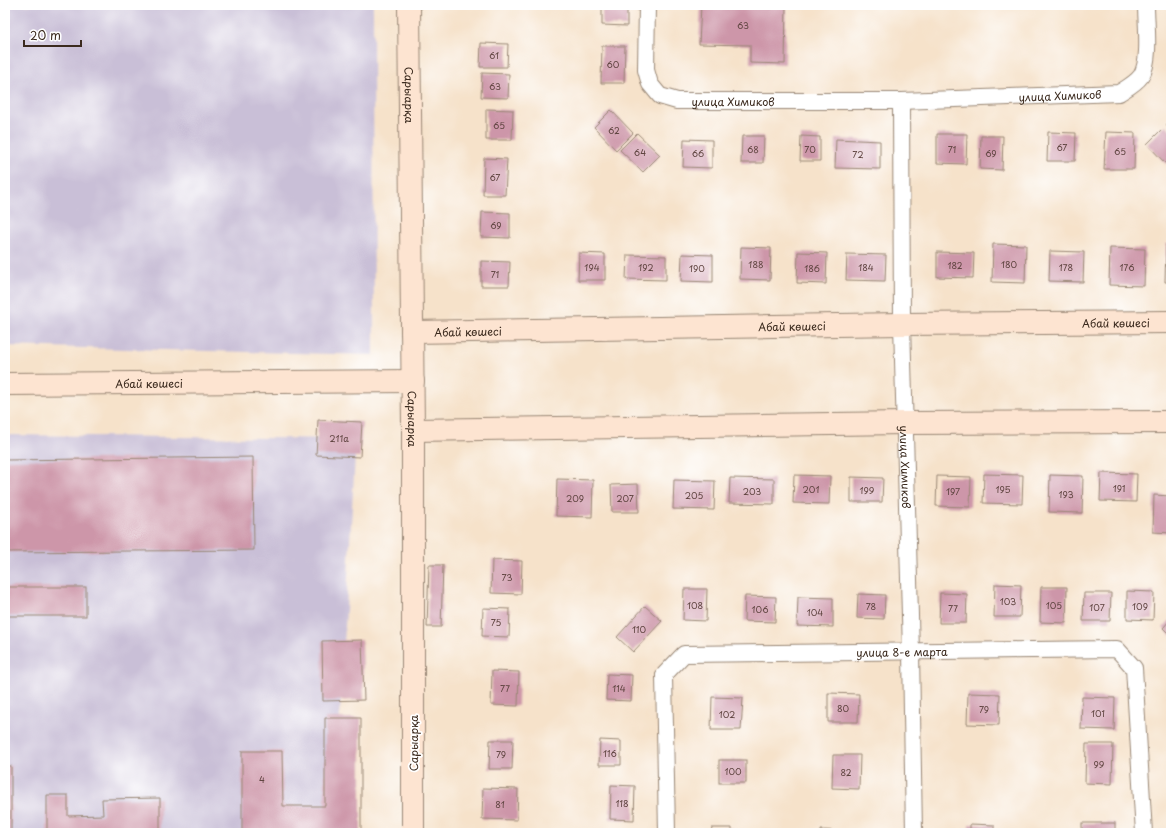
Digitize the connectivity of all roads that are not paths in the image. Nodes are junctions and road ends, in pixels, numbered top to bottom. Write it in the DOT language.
graph roads {
  1 [pos="409,5"];
  2 [pos="646,5"];
  3 [pos="1146,5"];
  4 [pos="901,101"];
  5 [pos="1171,322"];
  6 [pos="902,324"];
  7 [pos="412,332"];
  8 [pos="413,381"];
  9 [pos="5,384"];
  10 [pos="1171,422"];
  11 [pos="905,423"];
  12 [pos="413,430"];
  13 [pos="911,652"];
  14 [pos="413,833"];
  15 [pos="667,833"];
  16 [pos="914,833"];
  17 [pos="1144,833"];
  1 -- 7 [label="street, Сарыарқа"];
  2 -- 4 [label="street, улица Химиков"];
  3 -- 4 [label="street, улица Химиков"];
  4 -- 6 [label="street, улица Химиков"];
  5 -- 6 [label="street, Абай көшесі"];
  6 -- 7 [label="street, Абай көшесі"];
  6 -- 11 [label="street, улица Химиков"];
  7 -- 8 [label="street, Сарыарқа"];
  8 -- 9 [label="street, Абай көшесі"];
  8 -- 12 [label="street, Сарыарқа"];
  10 -- 11 [label="street"];
  11 -- 12 [label="street"];
  11 -- 13 [label="street, улица Химиков"];
  12 -- 14 [label="street, Сарыарқа"];
  13 -- 15 [label="street, улица 8-е марта"];
  13 -- 16 [label="street, улица Химиков"];
  13 -- 17 [label="street, улица 8-е марта"];
}
